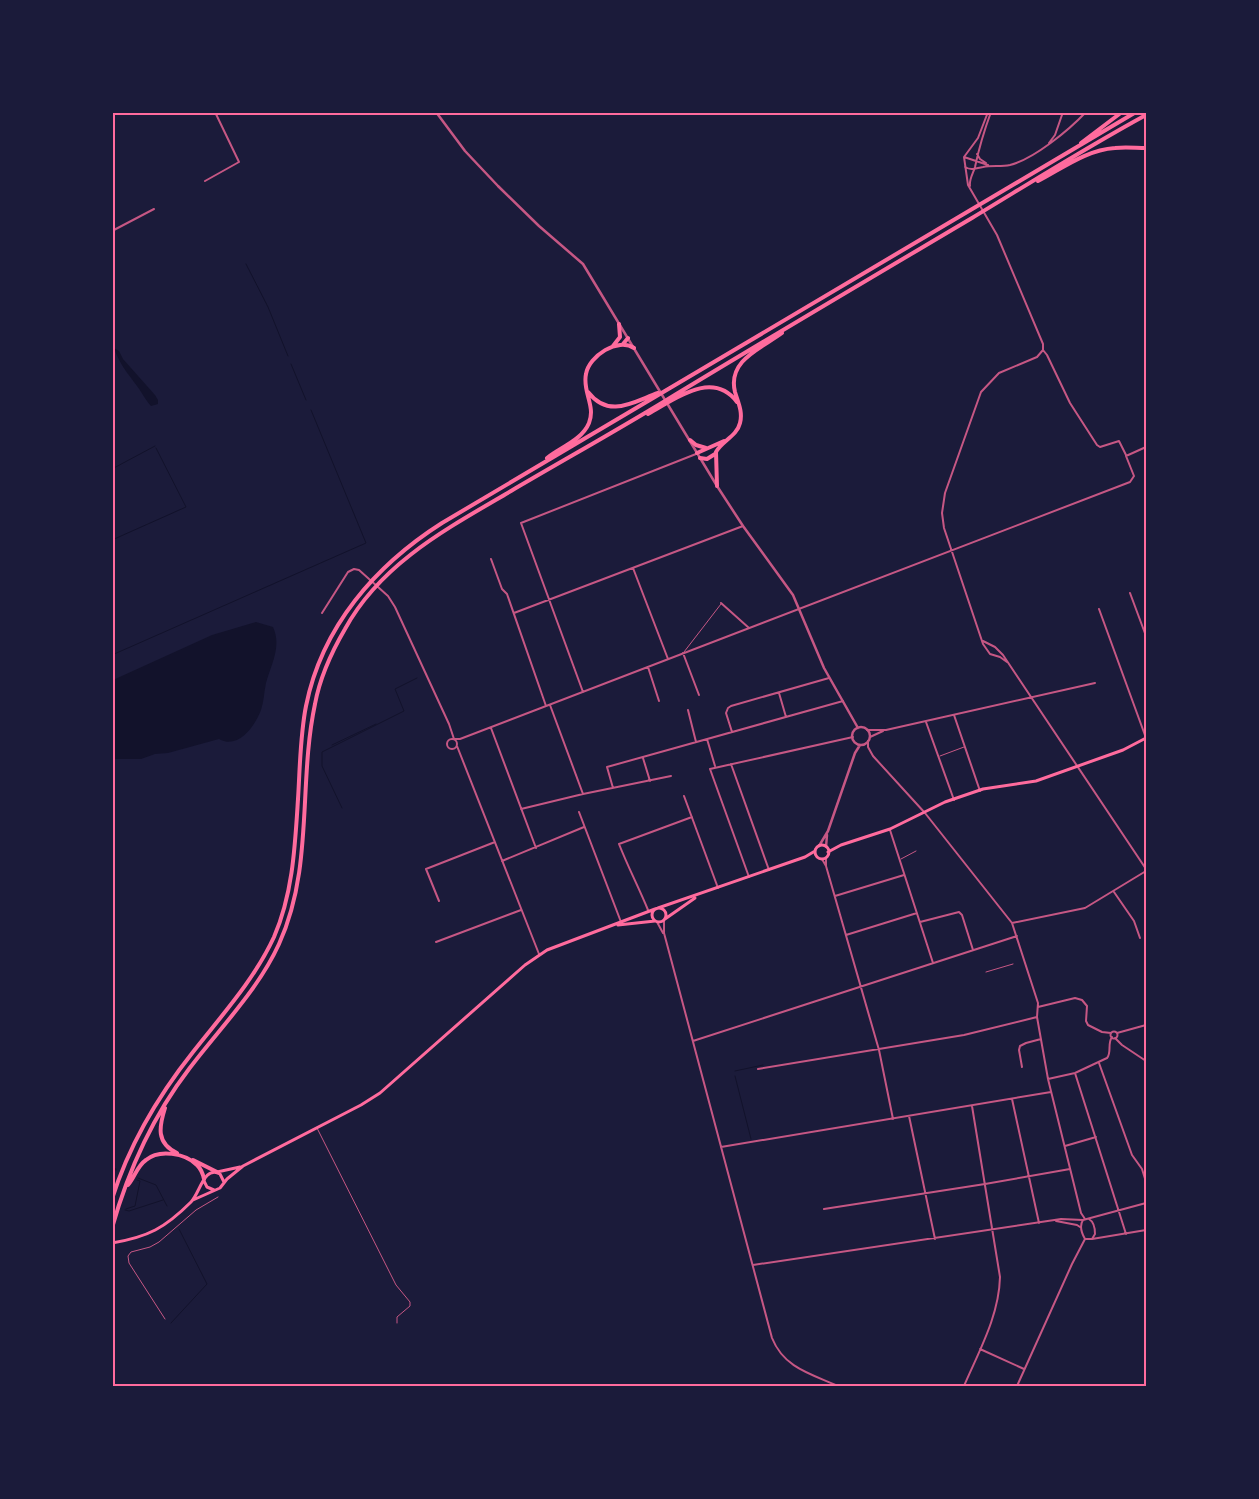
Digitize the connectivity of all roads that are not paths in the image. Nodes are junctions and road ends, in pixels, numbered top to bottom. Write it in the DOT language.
graph roads {
  1 [pos="215,112"];
  2 [pos="436,112"];
  3 [pos="989,112"];
  4 [pos="1063,112"];
  5 [pos="1086,112"];
  6 [pos="1122,112"];
  7 [pos="1136,112"];
  8 [pos="1146,115"];
  9 [pos="1047,145"];
  10 [pos="1146,148"];
  11 [pos="1067,153"];
  12 [pos="977,154"];
  13 [pos="964,157"];
  14 [pos="975,161"];
  15 [pos="990,166"];
  16 [pos="965,167"];
  17 [pos="974,169"];
  18 [pos="205,180"];
  19 [pos="970,189"];
  20 [pos="1003,199"];
  21 [pos="154,209"];
  22 [pos="112,231"];
  23 [pos="797,322"];
  24 [pos="620,324"];
  25 [pos="627,338"];
  26 [pos="618,341"];
  27 [pos="623,344"];
  28 [pos="634,348"];
  29 [pos="607,350"];
  30 [pos="1043,350"];
  31 [pos="667,389"];
  32 [pos="587,391"];
  33 [pos="740,408"];
  34 [pos="610,434"];
  35 [pos="690,440"];
  36 [pos="728,440"];
  37 [pos="1146,447"];
  38 [pos="708,448"];
  39 [pos="697,453"];
  40 [pos="715,454"];
  41 [pos="1126,456"];
  42 [pos="700,458"];
  43 [pos="536,467"];
  44 [pos="717,486"];
  45 [pos="743,526"];
  46 [pos="952,550"];
  47 [pos="491,559"];
  48 [pos="633,568"];
  49 [pos="1130,593"];
  50 [pos="548,599"];
  51 [pos="721,603"];
  52 [pos="799,608"];
  53 [pos="1099,609"];
  54 [pos="322,613"];
  55 [pos="514,613"];
  56 [pos="749,628"];
  57 [pos="1146,636"];
  58 [pos="982,641"];
  59 [pos="992,646"];
  60 [pos="996,648"];
  61 [pos="988,652"];
  62 [pos="683,653"];
  63 [pos="993,655"];
  64 [pos="668,659"];
  65 [pos="1007,662"];
  66 [pos="648,666"];
  67 [pos="830,678"];
  68 [pos="1095,683"];
  69 [pos="583,692"];
  70 [pos="779,692"];
  71 [pos="699,695"];
  72 [pos="1031,697"];
  73 [pos="659,701"];
  74 [pos="843,701"];
  75 [pos="550,704"];
  76 [pos="546,706"];
  77 [pos="688,710"];
  78 [pos="954,714"];
  79 [pos="786,717"];
  80 [pos="926,721"];
  81 [pos="490,727"];
  82 [pos="856,729"];
  83 [pos="867,730"];
  84 [pos="886,730"];
  85 [pos="732,732"];
  86 [pos="452,735"];
  87 [pos="853,738"];
  88 [pos="1146,738"];
  89 [pos="454,739"];
  90 [pos="460,739"];
  91 [pos="707,739"];
  92 [pos="869,739"];
  93 [pos="449,740"];
  94 [pos="696,742"];
  95 [pos="457,744"];
  96 [pos="860,745"];
  97 [pos="965,747"];
  98 [pos="453,748"];
  99 [pos="457,751"];
  100 [pos="855,754"];
  101 [pos="938,756"];
  102 [pos="643,758"];
  103 [pos="731,764"];
  104 [pos="1078,766"];
  105 [pos="715,767"];
  106 [pos="671,776"];
  107 [pos="650,781"];
  108 [pos="613,788"];
  109 [pos="980,790"];
  110 [pos="584,794"];
  111 [pos="684,796"];
  112 [pos="954,800"];
  113 [pos="521,809"];
  114 [pos="579,812"];
  115 [pos="924,814"];
  116 [pos="692,817"];
  117 [pos="584,827"];
  118 [pos="890,829"];
  119 [pos="828,831"];
  120 [pos="495,842"];
  121 [pos="841,845"];
  122 [pos="819,846"];
  123 [pos="826,847"];
  124 [pos="536,848"];
  125 [pos="815,851"];
  126 [pos="916,851"];
  127 [pos="828,852"];
  128 [pos="808,856"];
  129 [pos="817,857"];
  130 [pos="824,858"];
  131 [pos="900,859"];
  132 [pos="502,861"];
  133 [pos="769,870"];
  134 [pos="1146,870"];
  135 [pos="905,874"];
  136 [pos="749,877"];
  137 [pos="718,888"];
  138 [pos="1114,892"];
  139 [pos="705,893"];
  140 [pos="835,896"];
  141 [pos="439,901"];
  142 [pos="657,909"];
  143 [pos="521,910"];
  144 [pos="648,912"];
  145 [pos="917,913"];
  146 [pos="665,919"];
  147 [pos="621,922"];
  148 [pos="656,922"];
  149 [pos="920,922"];
  150 [pos="1012,923"];
  151 [pos="608,927"];
  152 [pos="664,933"];
  153 [pos="846,935"];
  154 [pos="1017,936"];
  155 [pos="1140,938"];
  156 [pos="436,942"];
  157 [pos="973,950"];
  158 [pos="539,954"];
  159 [pos="933,964"];
  160 [pos="1013,964"];
  161 [pos="986,972"];
  162 [pos="861,986"];
  163 [pos="1038,1007"];
  164 [pos="1037,1017"];
  165 [pos="1146,1025"];
  166 [pos="1111,1033"];
  167 [pos="1117,1033"];
  168 [pos="1113,1038"];
  169 [pos="1041,1040"];
  170 [pos="693,1041"];
  171 [pos="1123,1049"];
  172 [pos="1127,1049"];
  173 [pos="879,1050"];
  174 [pos="1146,1062"];
  175 [pos="1099,1063"];
  176 [pos="1022,1067"];
  177 [pos="758,1069"];
  178 [pos="1074,1073"];
  179 [pos="1048,1079"];
  180 [pos="1051,1092"];
  181 [pos="1012,1099"];
  182 [pos="167,1101"];
  183 [pos="972,1105"];
  184 [pos="909,1116"];
  185 [pos="893,1118"];
  186 [pos="317,1128"];
  187 [pos="1096,1137"];
  188 [pos="1064,1146"];
  189 [pos="721,1147"];
  190 [pos="243,1166"];
  191 [pos="1070,1169"];
  192 [pos="217,1172"];
  193 [pos="1030,1176"];
  194 [pos="204,1180"];
  195 [pos="224,1182"];
  196 [pos="1146,1182"];
  197 [pos="985,1184"];
  198 [pos="125,1187"];
  199 [pos="214,1190"];
  200 [pos="926,1193"];
  201 [pos="218,1197"];
  202 [pos="112,1198"];
  203 [pos="193,1200"];
  204 [pos="1146,1203"];
  205 [pos="824,1209"];
  206 [pos="1118,1210"];
  207 [pos="1085,1219"];
  208 [pos="1056,1221"];
  209 [pos="1040,1224"];
  210 [pos="112,1228"];
  211 [pos="1081,1228"];
  212 [pos="993,1230"];
  213 [pos="1146,1230"];
  214 [pos="1126,1234"];
  215 [pos="1085,1238"];
  216 [pos="935,1239"];
  217 [pos="1092,1239"];
  218 [pos="112,1243"];
  219 [pos="753,1265"];
  220 [pos="166,1319"];
  221 [pos="397,1323"];
  222 [pos="980,1349"];
  223 [pos="1024,1369"];
  224 [pos="838,1386"];
  225 [pos="964,1386"];
  226 [pos="1017,1386"];
  1 -- 18 [label="street"];
  2 -- 24 [label="street"];
  3 -- 12 [label="street"];
  3 -- 13 [label="street"];
  4 -- 9 [label="street"];
  5 -- 9 [label="street"];
  6 -- 11 [label="highway"];
  7 -- 11 [label="highway"];
  8 -- 20 [label="highway"];
  9 -- 15 [label="street"];
  10 -- 20 [label="highway"];
  11 -- 31 [label="highway"];
  12 -- 14 [label="street"];
  12 -- 15 [label="street"];
  13 -- 14 [label="street"];
  13 -- 16 [label="street"];
  14 -- 15 [label="street"];
  14 -- 17 [label="street"];
  15 -- 17 [label="street"];
  16 -- 17 [label="street"];
  16 -- 19 [label="street"];
  17 -- 19 [label="street"];
  19 -- 30 [label="street"];
  20 -- 23 [label="highway"];
  21 -- 22 [label="street"];
  23 -- 33 [label="highway"];
  23 -- 34 [label="highway"];
  24 -- 25 [label="street"];
  24 -- 26 [label="highway"];
  25 -- 26 [label="highway"];
  25 -- 27 [label="highway"];
  25 -- 28 [label="street"];
  26 -- 29 [label="highway"];
  27 -- 28 [label="highway"];
  27 -- 29 [label="highway"];
  28 -- 35 [label="street"];
  29 -- 32 [label="highway"];
  30 -- 41 [label="street"];
  30 -- 46 [label="street"];
  31 -- 32 [label="highway"];
  31 -- 43 [label="highway"];
  32 -- 43 [label="highway"];
  33 -- 34 [label="highway"];
  33 -- 36 [label="highway"];
  34 -- 182 [label="highway"];
  35 -- 38 [label="highway"];
  35 -- 39 [label="street"];
  36 -- 38 [label="highway"];
  36 -- 40 [label="highway"];
  37 -- 41 [label="street"];
  38 -- 39 [label="highway"];
  39 -- 42 [label="street"];
  39 -- 50 [label="street"];
  40 -- 42 [label="highway"];
  40 -- 44 [label="highway"];
  41 -- 46 [label="street"];
  42 -- 44 [label="street"];
  43 -- 202 [label="highway"];
  44 -- 45 [label="street"];
  45 -- 48 [label="street"];
  45 -- 52 [label="street"];
  46 -- 52 [label="street"];
  46 -- 58 [label="street"];
  47 -- 55 [label="street"];
  48 -- 50 [label="street"];
  48 -- 64 [label="street"];
  49 -- 57 [label="street"];
  50 -- 55 [label="street"];
  50 -- 69 [label="street"];
  51 -- 56 [label="street"];
  51 -- 62 [label="street"];
  52 -- 56 [label="street"];
  52 -- 67 [label="street"];
  53 -- 88 [label="street"];
  54 -- 86 [label="street"];
  55 -- 76 [label="street"];
  56 -- 62 [label="street"];
  58 -- 59 [label="street"];
  58 -- 61 [label="street"];
  59 -- 60 [label="street"];
  59 -- 61 [label="street"];
  60 -- 63 [label="street"];
  60 -- 65 [label="street"];
  61 -- 63 [label="street"];
  62 -- 64 [label="street"];
  62 -- 71 [label="street"];
  63 -- 65 [label="street"];
  64 -- 66 [label="street"];
  65 -- 72 [label="street"];
  66 -- 69 [label="street"];
  66 -- 73 [label="street"];
  67 -- 70 [label="street"];
  67 -- 74 [label="street"];
  68 -- 72 [label="street"];
  69 -- 75 [label="street"];
  70 -- 79 [label="street"];
  70 -- 85 [label="street"];
  72 -- 78 [label="street"];
  72 -- 104 [label="street"];
  74 -- 79 [label="street"];
  74 -- 82 [label="street"];
  75 -- 76 [label="street"];
  75 -- 110 [label="street"];
  76 -- 81 [label="street"];
  77 -- 94 [label="street"];
  78 -- 80 [label="street"];
  78 -- 97 [label="street"];
  79 -- 85 [label="street"];
  80 -- 84 [label="street"];
  80 -- 101 [label="street"];
  81 -- 90 [label="street"];
  81 -- 113 [label="street"];
  82 -- 83 [label="street"];
  82 -- 87 [label="street"];
  83 -- 84 [label="street"];
  83 -- 92 [label="street"];
  84 -- 92 [label="street"];
  85 -- 91 [label="street"];
  86 -- 89 [label="street"];
  86 -- 93 [label="street"];
  87 -- 96 [label="street"];
  87 -- 100 [label="street"];
  87 -- 103 [label="street"];
  88 -- 104 [label="main road"];
  89 -- 90 [label="street"];
  89 -- 93 [label="street"];
  89 -- 95 [label="street"];
  90 -- 95 [label="street"];
  91 -- 94 [label="street"];
  91 -- 105 [label="street"];
  92 -- 96 [label="street"];
  92 -- 115 [label="street"];
  93 -- 98 [label="street"];
  94 -- 102 [label="street"];
  95 -- 98 [label="street"];
  95 -- 99 [label="street"];
  96 -- 100 [label="street"];
  97 -- 101 [label="street"];
  97 -- 109 [label="street"];
  98 -- 99 [label="street"];
  99 -- 120 [label="street"];
  100 -- 119 [label="street"];
  101 -- 112 [label="street"];
  102 -- 107 [label="street"];
  102 -- 108 [label="street"];
  103 -- 105 [label="street"];
  103 -- 133 [label="street"];
  104 -- 109 [label="main road"];
  104 -- 134 [label="street"];
  105 -- 136 [label="street"];
  106 -- 107 [label="street"];
  107 -- 108 [label="street"];
  108 -- 110 [label="street"];
  109 -- 112 [label="main road"];
  110 -- 113 [label="street"];
  111 -- 116 [label="street"];
  112 -- 115 [label="main road"];
  113 -- 124 [label="street"];
  114 -- 117 [label="street"];
  115 -- 118 [label="main road"];
  115 -- 150 [label="street"];
  116 -- 137 [label="street"];
  116 -- 144 [label="street"];
  117 -- 124 [label="street"];
  117 -- 147 [label="street"];
  118 -- 121 [label="main road"];
  118 -- 131 [label="street"];
  119 -- 122 [label="street"];
  119 -- 123 [label="street"];
  120 -- 132 [label="street"];
  120 -- 141 [label="street"];
  121 -- 123 [label="main road"];
  121 -- 127 [label="main road"];
  122 -- 123 [label="main road"];
  122 -- 125 [label="main road"];
  123 -- 127 [label="main road"];
  124 -- 132 [label="street"];
  125 -- 128 [label="main road"];
  125 -- 129 [label="main road"];
  126 -- 131 [label="street"];
  127 -- 130 [label="main road"];
  128 -- 129 [label="main road"];
  128 -- 133 [label="main road"];
  129 -- 130 [label="main road"];
  130 -- 140 [label="street"];
  131 -- 135 [label="street"];
  132 -- 143 [label="street"];
  133 -- 136 [label="main road"];
  134 -- 138 [label="street"];
  135 -- 140 [label="street"];
  135 -- 145 [label="street"];
  136 -- 137 [label="main road"];
  137 -- 139 [label="main road"];
  138 -- 150 [label="street"];
  138 -- 155 [label="street"];
  139 -- 142 [label="main road"];
  139 -- 146 [label="main road"];
  140 -- 153 [label="street"];
  142 -- 144 [label="main road"];
  142 -- 146 [label="main road"];
  142 -- 148 [label="main road"];
  143 -- 156 [label="street"];
  143 -- 158 [label="street"];
  144 -- 147 [label="main road"];
  145 -- 149 [label="street"];
  145 -- 153 [label="street"];
  146 -- 148 [label="main road"];
  146 -- 152 [label="street"];
  147 -- 151 [label="main road"];
  148 -- 151 [label="main road"];
  148 -- 152 [label="street"];
  149 -- 157 [label="street"];
  149 -- 159 [label="street"];
  150 -- 154 [label="street"];
  151 -- 158 [label="main road"];
  152 -- 170 [label="street"];
  153 -- 162 [label="street"];
  154 -- 157 [label="street"];
  154 -- 163 [label="street"];
  157 -- 159 [label="street"];
  158 -- 186 [label="main road"];
  159 -- 162 [label="street"];
  160 -- 161 [label="street"];
  162 -- 170 [label="street"];
  162 -- 173 [label="street"];
  163 -- 164 [label="street"];
  163 -- 166 [label="street"];
  164 -- 169 [label="street"];
  164 -- 173 [label="street"];
  165 -- 167 [label="street"];
  166 -- 167 [label="street"];
  166 -- 168 [label="street"];
  167 -- 168 [label="street"];
  168 -- 172 [label="street"];
  168 -- 175 [label="street"];
  169 -- 176 [label="street"];
  169 -- 179 [label="street"];
  170 -- 189 [label="street"];
  171 -- 172 [label="street"];
  172 -- 174 [label="street"];
  173 -- 177 [label="street"];
  173 -- 185 [label="street"];
  175 -- 178 [label="street"];
  175 -- 196 [label="street"];
  178 -- 179 [label="street"];
  178 -- 187 [label="street"];
  179 -- 180 [label="street"];
  180 -- 181 [label="street"];
  180 -- 188 [label="street"];
  181 -- 183 [label="street"];
  181 -- 193 [label="street"];
  182 -- 192 [label="highway"];
  182 -- 198 [label="highway"];
  183 -- 184 [label="street"];
  183 -- 197 [label="street"];
  184 -- 185 [label="street"];
  184 -- 200 [label="street"];
  185 -- 189 [label="street"];
  186 -- 190 [label="main road"];
  186 -- 221 [label="street"];
  187 -- 188 [label="street"];
  187 -- 206 [label="street"];
  188 -- 191 [label="street"];
  189 -- 219 [label="street"];
  190 -- 192 [label="main road"];
  190 -- 195 [label="main road"];
  191 -- 193 [label="street"];
  191 -- 207 [label="street"];
  192 -- 194 [label="main road"];
  192 -- 195 [label="main road"];
  193 -- 197 [label="street"];
  193 -- 209 [label="street"];
  194 -- 198 [label="highway"];
  194 -- 199 [label="main road"];
  194 -- 203 [label="main road"];
  195 -- 199 [label="main road"];
  197 -- 200 [label="street"];
  197 -- 212 [label="street"];
  198 -- 210 [label="highway"];
  199 -- 203 [label="main road"];
  200 -- 205 [label="street"];
  200 -- 216 [label="street"];
  201 -- 220 [label="street"];
  203 -- 218 [label="main road"];
  204 -- 206 [label="street"];
  206 -- 207 [label="street"];
  206 -- 214 [label="street"];
  207 -- 208 [label="street"];
  207 -- 211 [label="street"];
  207 -- 217 [label="street"];
  208 -- 209 [label="street"];
  208 -- 211 [label="street"];
  209 -- 212 [label="street"];
  211 -- 215 [label="street"];
  212 -- 216 [label="street"];
  212 -- 222 [label="street"];
  213 -- 214 [label="street"];
  214 -- 217 [label="street"];
  215 -- 217 [label="street"];
  215 -- 223 [label="street"];
  216 -- 219 [label="street"];
  219 -- 224 [label="street"];
  222 -- 223 [label="street"];
  222 -- 225 [label="street"];
  223 -- 226 [label="street"];
}
